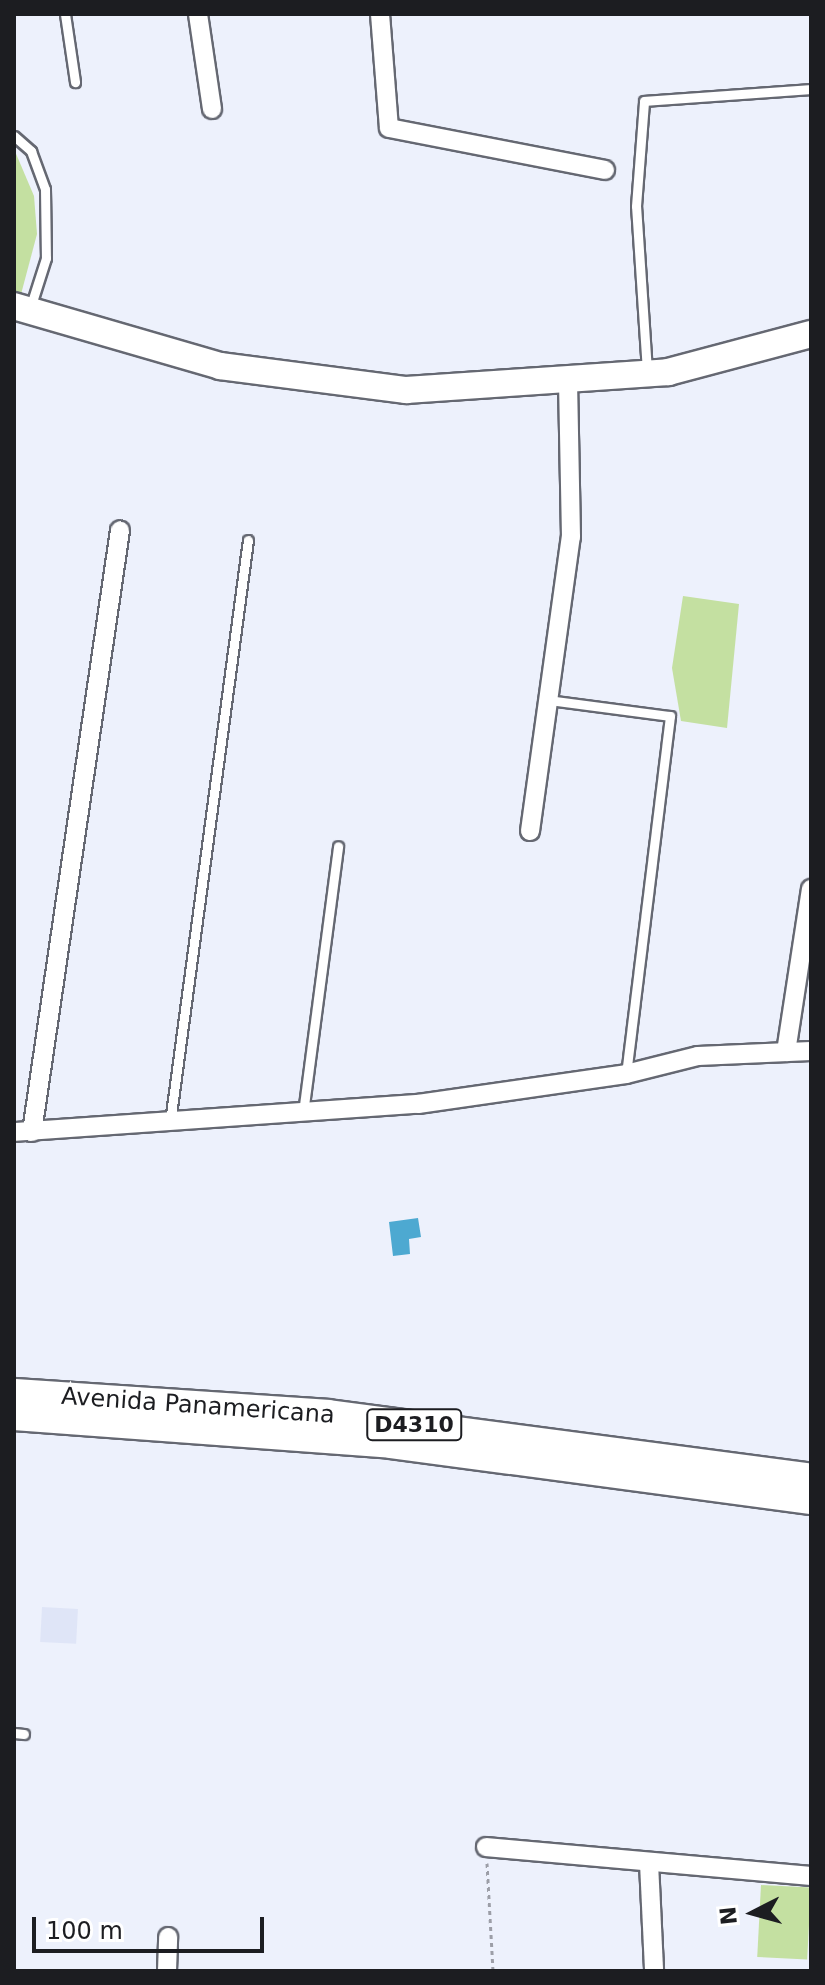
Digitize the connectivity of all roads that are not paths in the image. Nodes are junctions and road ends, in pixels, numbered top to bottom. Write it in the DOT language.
graph roads {
  1 [pos="65,14"];
  2 [pos="198,14"];
  3 [pos="380,14"];
  4 [pos="75,82"];
  5 [pos="811,89"];
  6 [pos="212,109"];
  7 [pos="14,136"];
  8 [pos="605,170"];
  9 [pos="22,307"];
  10 [pos="811,334"];
  11 [pos="647,374"];
  12 [pos="568,383"];
  13 [pos="120,530"];
  14 [pos="248,540"];
  15 [pos="548,700"];
  16 [pos="530,831"];
  17 [pos="338,846"];
  18 [pos="811,889"];
  19 [pos="811,1051"];
  20 [pos="786,1052"];
  21 [pos="626,1074"];
  22 [pos="303,1113"];
  23 [pos="170,1122"];
  24 [pos="23,1132"];
  25 [pos="14,1393"];
  26 [pos="118,1413"];
  27 [pos="14,1416"];
  28 [pos="595,1458"];
  29 [pos="811,1478"];
  30 [pos="811,1500"];
  31 [pos="486,1847"];
  32 [pos="649,1863"];
  33 [pos="811,1876"];
  34 [pos="168,1937"];
  35 [pos="167,1971"];
  36 [pos="654,1971"];
  1 -- 4 [label="lane"];
  2 -- 6 [label="street"];
  3 -- 8 [label="street"];
  5 -- 11 [label="lane"];
  7 -- 9 [label="lane"];
  9 -- 12 [label="main road"];
  10 -- 11 [label="main road"];
  11 -- 12 [label="main road"];
  12 -- 15 [label="street"];
  13 -- 24 [label="street"];
  14 -- 23 [label="lane"];
  15 -- 16 [label="street"];
  15 -- 21 [label="lane"];
  17 -- 22 [label="lane"];
  18 -- 20 [label="street"];
  19 -- 20 [label="street"];
  20 -- 21 [label="street"];
  21 -- 22 [label="street"];
  22 -- 23 [label="street"];
  23 -- 24 [label="street"];
  25 -- 26 [label="main road, Avenida Panamericana / D4310"];
  26 -- 27 [label="main road, Avenida Panamericana / D4310"];
  26 -- 28 [label="main road, Avenida Panamericana / D4310"];
  28 -- 29 [label="main road, Avenida Panamericana / D4310"];
  28 -- 30 [label="main road, Avenida Panamericana / D4310"];
  31 -- 32 [label="street"];
  32 -- 33 [label="street"];
  32 -- 36 [label="street"];
  34 -- 35 [label="street"];
}
